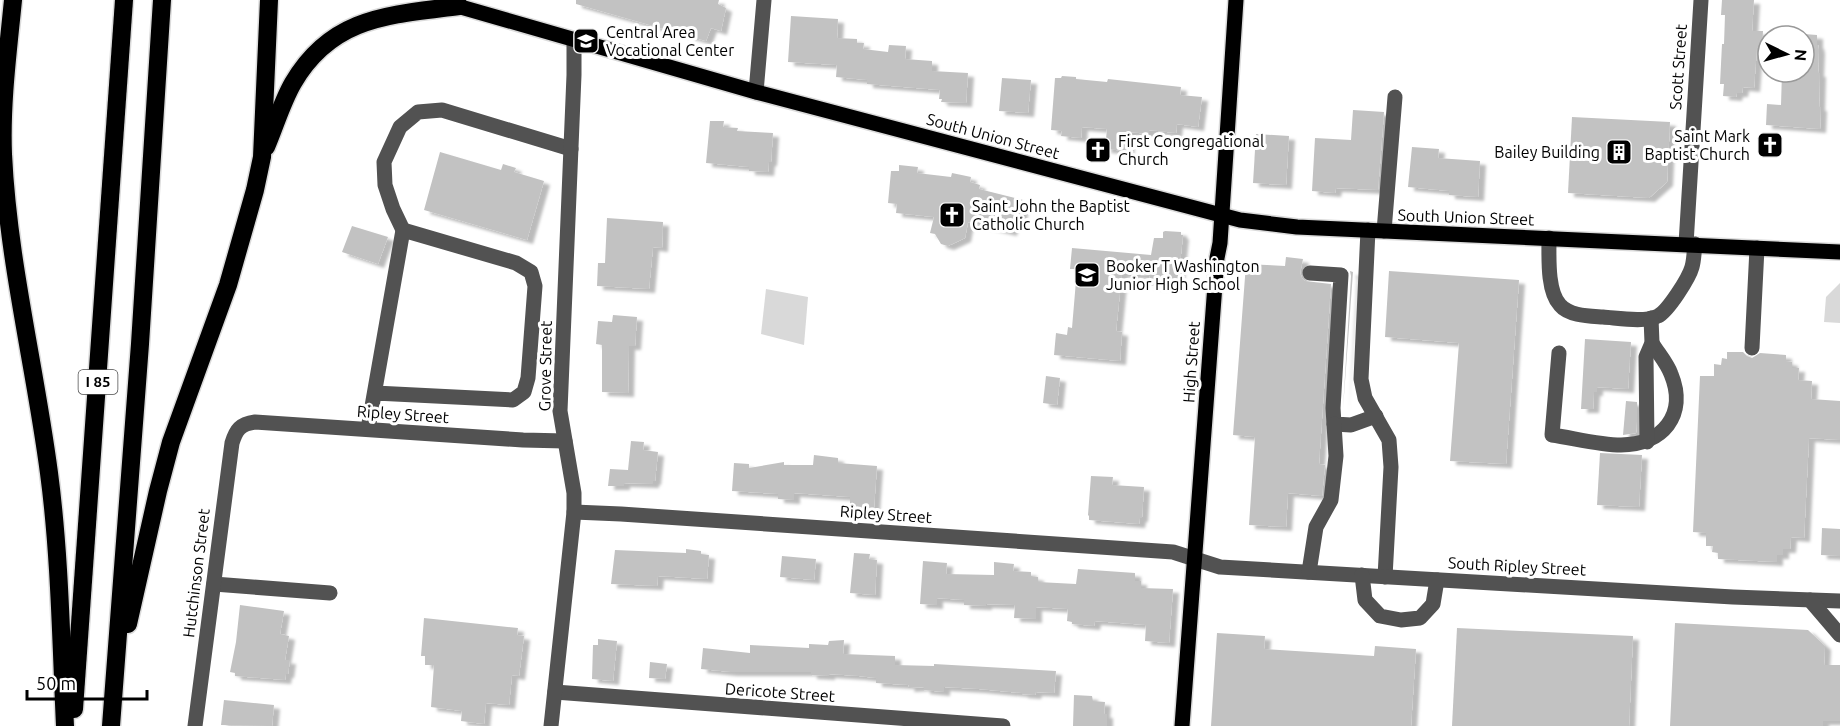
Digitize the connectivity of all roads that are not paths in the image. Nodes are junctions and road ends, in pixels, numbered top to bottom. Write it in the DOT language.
graph roads {
  1 [pos="13,0"];
  2 [pos="124,0"];
  3 [pos="162,0"];
  4 [pos="269,0"];
  5 [pos="436,0"];
  6 [pos="764,0"];
  7 [pos="1236,0"];
  8 [pos="1701,0"];
  9 [pos="459,6"];
  10 [pos="0,13"];
  11 [pos="574,40"];
  12 [pos="9,42"];
  13 [pos="756,92"];
  14 [pos="1395,97"];
  15 [pos="571,149"];
  16 [pos="262,157"];
  17 [pos="1221,214"];
  18 [pos="403,230"];
  19 [pos="1368,230"];
  20 [pos="1384,231"];
  21 [pos="1549,238"];
  22 [pos="1690,244"];
  23 [pos="1757,248"];
  24 [pos="1840,252"];
  25 [pos="1310,273"];
  26 [pos="1651,318"];
  27 [pos="1652,343"];
  28 [pos="1752,348"];
  29 [pos="1559,353"];
  30 [pos="375,393"];
  31 [pos="1376,416"];
  32 [pos="1334,424"];
  33 [pos="239,427"];
  34 [pos="368,429"];
  35 [pos="565,441"];
  36 [pos="1647,442"];
  37 [pos="574,512"];
  38 [pos="1194,558"];
  39 [pos="1309,572"];
  40 [pos="1362,575"];
  41 [pos="1385,576"];
  42 [pos="1437,579"];
  43 [pos="214,584"];
  44 [pos="330,593"];
  45 [pos="1810,600"];
  46 [pos="1840,601"];
  47 [pos="1840,635"];
  48 [pos="555,692"];
  49 [pos="113,693"];
  50 [pos="66,726"];
  51 [pos="73,726"];
  52 [pos="111,726"];
  53 [pos="195,726"];
  54 [pos="551,726"];
  55 [pos="1002,726"];
  56 [pos="1182,726"];
  1 -- 12 [label="highway"];
  2 -- 51 [label="highway, I 85"];
  3 -- 49 [label="highway, I 85"];
  4 -- 16 [label="highway"];
  5 -- 9 [label="main road, South Union Street"];
  6 -- 13 [label="street"];
  7 -- 17 [label="main road, High Street"];
  8 -- 22 [label="street, Scott Street"];
  9 -- 11 [label="main road, South Union Street"];
  9 -- 16 [label="highway"];
  10 -- 12 [label="highway"];
  11 -- 13 [label="main road, South Union Street"];
  11 -- 15 [label="street, Grove Street"];
  12 -- 50 [label="highway"];
  13 -- 17 [label="main road, South Union Street"];
  14 -- 20 [label="street"];
  15 -- 18 [label="street"];
  15 -- 35 [label="street, Grove Street"];
  16 -- 49 [label="highway"];
  17 -- 19 [label="main road, South Union Street"];
  17 -- 38 [label="main road, High Street"];
  18 -- 30 [label="street"];
  18 -- 30 [label="street"];
  19 -- 20 [label="main road, South Union Street"];
  19 -- 31 [label="street"];
  20 -- 21 [label="main road, South Union Street"];
  21 -- 22 [label="main road, South Union Street"];
  21 -- 26 [label="street"];
  22 -- 23 [label="main road, South Union Street"];
  22 -- 26 [label="street, Scott Street"];
  23 -- 24 [label="main road, South Union Street"];
  23 -- 28 [label="street"];
  25 -- 32 [label="street"];
  26 -- 27 [label="street"];
  27 -- 36 [label="street"];
  27 -- 36 [label="street"];
  29 -- 36 [label="street"];
  30 -- 34 [label="street"];
  31 -- 32 [label="street"];
  31 -- 41 [label="street"];
  32 -- 39 [label="street"];
  33 -- 34 [label="street, Ripley Street"];
  33 -- 43 [label="street, Hutchinson Street"];
  34 -- 35 [label="street, Ripley Street"];
  35 -- 37 [label="street, Grove Street"];
  37 -- 38 [label="street, Ripley Street"];
  37 -- 48 [label="street, Grove Street"];
  38 -- 39 [label="street, South Ripley Street"];
  38 -- 56 [label="main road, High Street"];
  39 -- 40 [label="street, South Ripley Street"];
  40 -- 41 [label="street, South Ripley Street"];
  40 -- 42 [label="street"];
  41 -- 42 [label="street, South Ripley Street"];
  42 -- 45 [label="street, South Ripley Street"];
  43 -- 44 [label="street"];
  43 -- 53 [label="street, Hutchinson Street"];
  45 -- 46 [label="street, South Ripley Street"];
  45 -- 47 [label="street"];
  48 -- 54 [label="street, Grove Street"];
  48 -- 55 [label="street, Dericote Street"];
  49 -- 52 [label="highway, I 85"];
}
